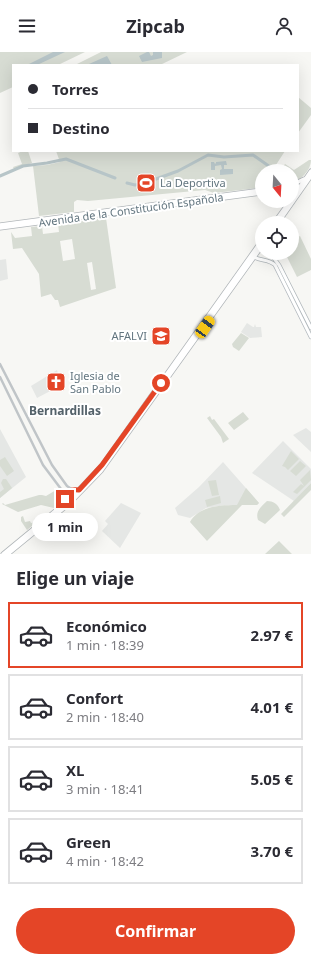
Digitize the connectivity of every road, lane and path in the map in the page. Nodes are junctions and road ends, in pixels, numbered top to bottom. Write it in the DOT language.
graph roads {
  1 [pos="311,171"];
  2 [pos="309,177"];
  3 [pos="299,183"];
  4 [pos="300,188"];
  5 [pos="255,192"];
  6 [pos="0,226"];
  7 [pos="255,253"];
  8 [pos="254,257"];
  9 [pos="265,260"];
  10 [pos="276,260"];
  11 [pos="311,328"];
  12 [pos="311,337"];
  13 [pos="0,364"];
  14 [pos="0,377"];
  15 [pos="61,478"];
  16 [pos="56,482"];
  17 [pos="73,490"];
  18 [pos="79,490"];
  19 [pos="67,501"];
  20 [pos="3,554"];
  21 [pos="8,554"];
  1 -- 2 [label="highway"];
  2 -- 3 [label="highway"];
  2 -- 4 [label="highway"];
  5 -- 6 [label="highway, Avenida de la Constitución Española"];
  7 -- 18 [label="highway"];
  8 -- 19 [label="highway"];
  9 -- 12 [label="main road"];
  10 -- 11 [label="main road"];
  13 -- 15 [label="street"];
  14 -- 16 [label="street"];
  15 -- 16 [label="street"];
  15 -- 17 [label="street"];
  16 -- 19 [label="street"];
  17 -- 18 [label="street"];
  17 -- 19 [label="street"];
  18 -- 19 [label="highway"];
  19 -- 20 [label="highway"];
  19 -- 21 [label="highway"];
}
